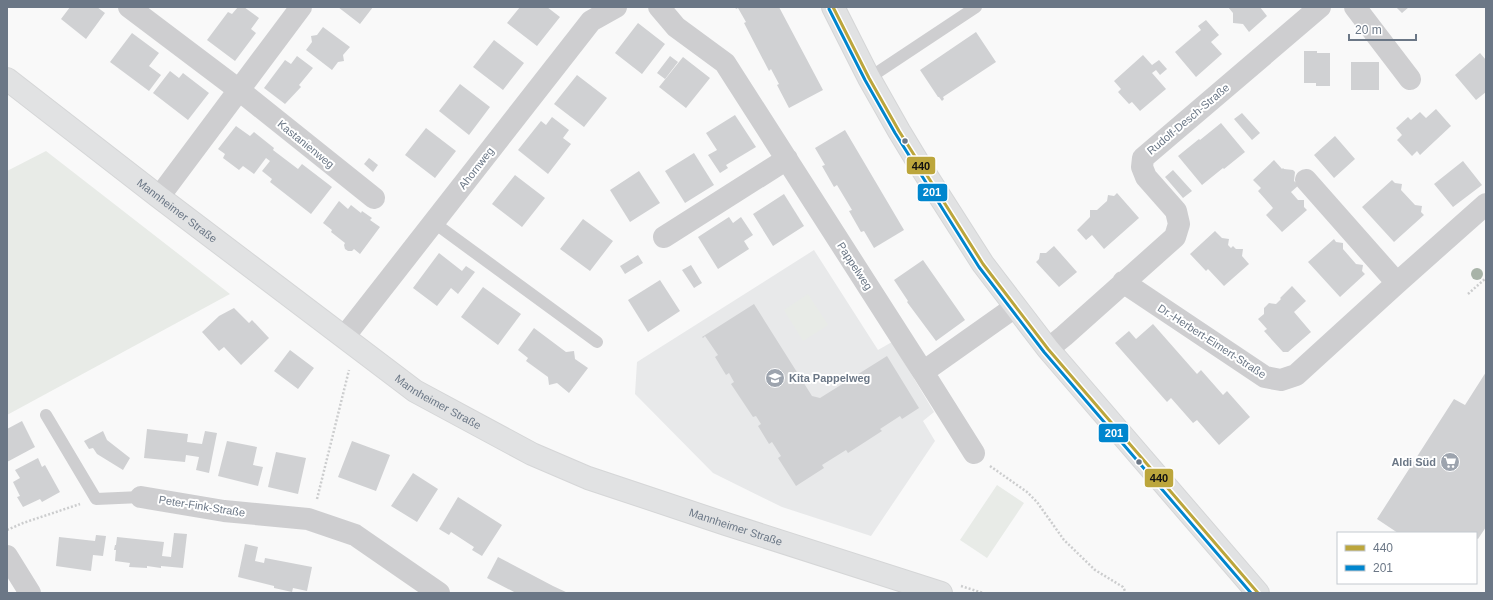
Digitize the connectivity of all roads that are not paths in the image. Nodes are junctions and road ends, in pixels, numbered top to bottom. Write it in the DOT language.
graph roads {
  1 [pos="129,7"];
  2 [pos="301,7"];
  3 [pos="616,7"];
  4 [pos="659,7"];
  5 [pos="833,7"];
  6 [pos="976,7"];
  7 [pos="1320,7"];
  8 [pos="1355,7"];
  9 [pos="869,78"];
  10 [pos="7,79"];
  11 [pos="1410,79"];
  12 [pos="239,90"];
  13 [pos="787,159"];
  14 [pos="1306,180"];
  15 [pos="159,197"];
  16 [pos="374,198"];
  17 [pos="1486,204"];
  18 [pos="433,222"];
  19 [pos="664,237"];
  20 [pos="1123,282"];
  21 [pos="1396,283"];
  22 [pos="1015,307"];
  23 [pos="350,341"];
  24 [pos="597,342"];
  25 [pos="1048,349"];
  26 [pos="923,372"];
  27 [pos="46,414"];
  28 [pos="974,453"];
  29 [pos="142,497"];
  30 [pos="7,556"];
  31 [pos="30,593"];
  32 [pos="439,593"];
  33 [pos="940,593"];
  34 [pos="1258,593"];
  1 -- 12 [label="street, Kastanienweg"];
  2 -- 12 [label="street"];
  3 -- 18 [label="street, Ahornweg"];
  4 -- 13 [label="street, Pappelweg"];
  5 -- 9 [label="street"];
  6 -- 9 [label="lane"];
  7 -- 20 [label="street, Rudolf-Desch-Straße"];
  8 -- 11 [label="street"];
  9 -- 22 [label="street"];
  10 -- 15 [label="street, Mannheimer Straße"];
  12 -- 15 [label="street"];
  12 -- 16 [label="street, Kastanienweg"];
  13 -- 19 [label="street"];
  13 -- 26 [label="street, Pappelweg"];
  14 -- 21 [label="street"];
  15 -- 23 [label="street, Mannheimer Straße"];
  17 -- 21 [label="street, Dr.-Herbert-Eimert-Straße"];
  18 -- 23 [label="street, Ahornweg"];
  18 -- 24 [label="lane"];
  20 -- 21 [label="street, Dr.-Herbert-Eimert-Straße"];
  20 -- 25 [label="street"];
  22 -- 25 [label="street"];
  22 -- 26 [label="street"];
  23 -- 33 [label="street, Mannheimer Straße"];
  25 -- 34 [label="street"];
  26 -- 28 [label="street, Pappelweg"];
  27 -- 29 [label="lane, Peter-Fink-Straße"];
  29 -- 32 [label="street, Peter-Fink-Straße"];
  30 -- 31 [label="street"];
}
